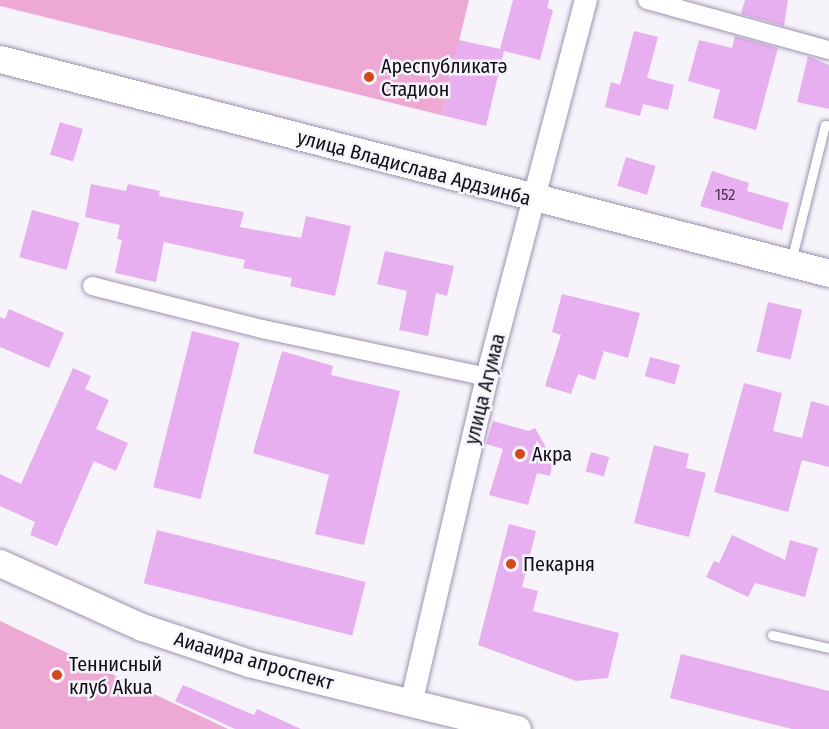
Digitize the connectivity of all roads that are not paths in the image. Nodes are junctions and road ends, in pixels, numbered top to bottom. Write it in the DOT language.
graph roads {
  1 [pos="586,0"];
  2 [pos="647,0"];
  3 [pos="829,50"];
  4 [pos="0,59"];
  5 [pos="829,126"];
  6 [pos="533,199"];
  7 [pos="790,263"];
  8 [pos="829,273"];
  9 [pos="92,286"];
  10 [pos="487,377"];
  11 [pos="0,563"];
  12 [pos="772,635"];
  13 [pos="829,648"];
  14 [pos="411,704"];
  15 [pos="517,729"];
  1 -- 6 [label="street, улица Агумаа"];
  2 -- 3 [label="street"];
  4 -- 6 [label="main road, улица Владислава Ардзинба"];
  5 -- 7 [label="lane"];
  6 -- 7 [label="main road, улица Владислава Ардзинба"];
  6 -- 10 [label="street, улица Агумаа"];
  7 -- 8 [label="main road, улица Владислава Ардзинба"];
  9 -- 10 [label="street"];
  10 -- 14 [label="street, улица Агумаа"];
  11 -- 14 [label="main road, Аиааира апроспект"];
  12 -- 13 [label="lane"];
  14 -- 15 [label="main road, Аиааира апроспект"];
}
